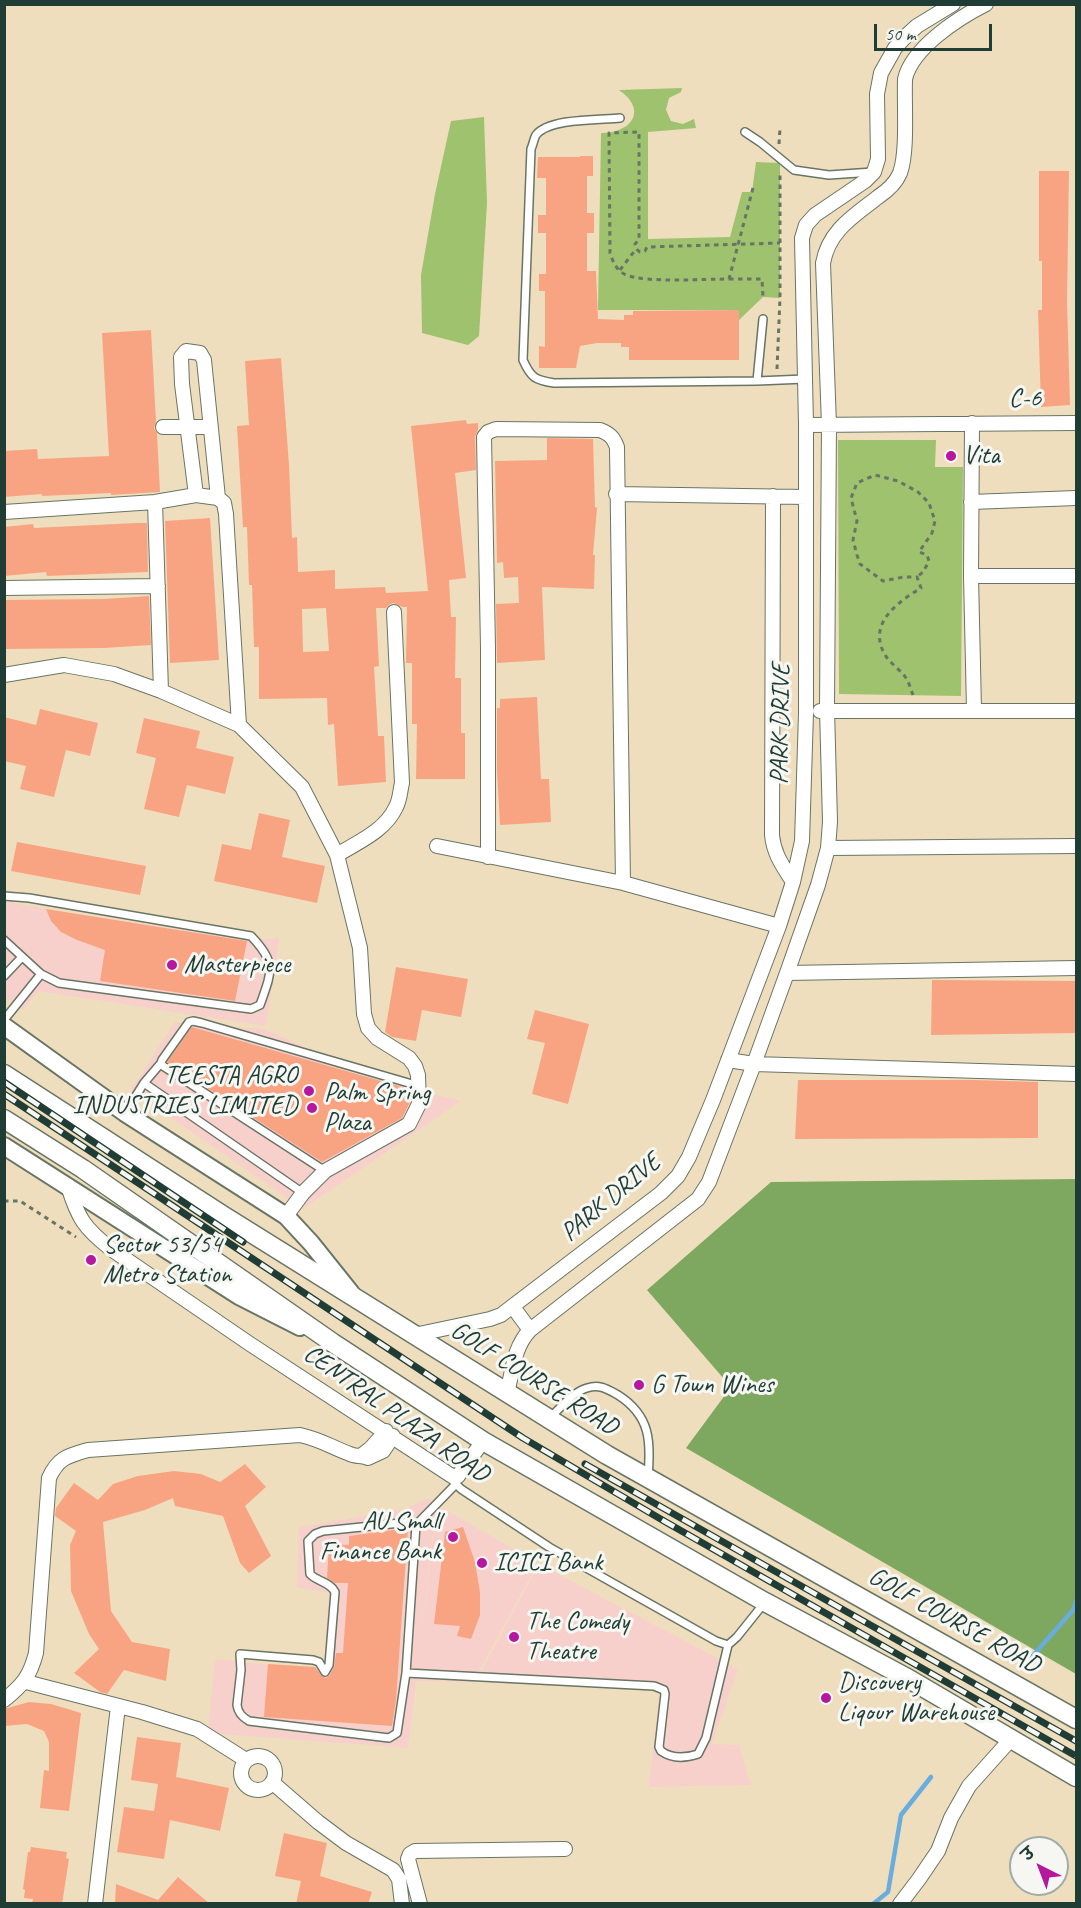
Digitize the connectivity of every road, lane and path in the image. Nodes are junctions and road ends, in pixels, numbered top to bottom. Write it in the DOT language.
graph roads {
  1 [pos="953,4"];
  2 [pos="986,4"];
  3 [pos="620,118"];
  4 [pos="780,128"];
  5 [pos="745,132"];
  6 [pos="779,157"];
  7 [pos="874,172"];
  8 [pos="753,188"];
  9 [pos="780,243"];
  10 [pos="738,245"];
  11 [pos="636,249"];
  12 [pos="620,270"];
  13 [pos="729,279"];
  14 [pos="763,297"];
  15 [pos="763,319"];
  16 [pos="776,379"];
  17 [pos="805,379"];
  18 [pos="206,381"];
  19 [pos="757,381"];
  20 [pos="182,384"];
  21 [pos="972,423"];
  22 [pos="1077,423"];
  23 [pos="806,425"];
  24 [pos="829,425"];
  25 [pos="163,427"];
  26 [pos="189,427"];
  27 [pos="210,427"];
  28 [pos="616,494"];
  29 [pos="196,495"];
  30 [pos="773,496"];
  31 [pos="806,497"];
  32 [pos="218,498"];
  33 [pos="1077,498"];
  34 [pos="155,502"];
  35 [pos="971,502"];
  36 [pos="4,512"];
  37 [pos="971,576"];
  38 [pos="1077,576"];
  39 [pos="917,578"];
  40 [pos="158,586"];
  41 [pos="4,588"];
  42 [pos="394,612"];
  43 [pos="4,675"];
  44 [pos="161,691"];
  45 [pos="913,695"];
  46 [pos="827,710"];
  47 [pos="974,710"];
  48 [pos="1077,711"];
  49 [pos="806,712"];
  50 [pos="238,725"];
  51 [pos="437,846"];
  52 [pos="1077,846"];
  53 [pos="828,848"];
  54 [pos="337,855"];
  55 [pos="488,856"];
  56 [pos="794,882"];
  57 [pos="623,883"];
  58 [pos="4,896"];
  59 [pos="779,926"];
  60 [pos="4,940"];
  61 [pos="22,957"];
  62 [pos="1077,968"];
  63 [pos="787,973"];
  64 [pos="41,974"];
  65 [pos="4,976"];
  66 [pos="4,1020"];
  67 [pos="4,1026"];
  68 [pos="728,1060"];
  69 [pos="161,1064"];
  70 [pos="754,1064"];
  71 [pos="4,1074"];
  72 [pos="1077,1074"];
  73 [pos="144,1083"];
  74 [pos="419,1086"];
  75 [pos="125,1113"];
  76 [pos="4,1119"];
  77 [pos="4,1146"];
  78 [pos="325,1171"];
  79 [pos="68,1186"];
  80 [pos="303,1193"];
  81 [pos="4,1200"];
  82 [pos="20,1201"];
  83 [pos="286,1216"];
  84 [pos="354,1297"];
  85 [pos="513,1307"];
  86 [pos="530,1330"];
  87 [pos="414,1335"];
  88 [pos="333,1343"];
  89 [pos="507,1393"];
  90 [pos="549,1419"];
  91 [pos="390,1434"];
  92 [pos="483,1441"];
  93 [pos="648,1478"];
  94 [pos="456,1481"];
  95 [pos="416,1525"];
  96 [pos="765,1602"];
  97 [pos="728,1645"];
  98 [pos="406,1673"];
  99 [pos="26,1682"];
  100 [pos="4,1700"];
  101 [pos="118,1707"];
  102 [pos="1077,1719"];
  103 [pos="1011,1739"];
  104 [pos="246,1760"];
  105 [pos="1077,1777"];
  106 [pos="273,1783"];
  107 [pos="565,1849"];
  108 [pos="95,1904"];
  109 [pos="402,1904"];
  110 [pos="420,1904"];
  111 [pos="900,1904"];
  1 -- 7 [label="street"];
  2 -- 24 [label="street, PARK DRIVE"];
  3 -- 19 [label="lane"];
  4 -- 6 [label="path"];
  5 -- 6 [label="lane"];
  6 -- 7 [label="lane"];
  6 -- 9 [label="path"];
  7 -- 17 [label="street, PARK DRIVE"];
  8 -- 10 [label="path"];
  9 -- 10 [label="path"];
  9 -- 16 [label="path"];
  10 -- 11 [label="path"];
  10 -- 13 [label="path"];
  11 -- 12 [label="path"];
  11 -- 12 [label="path"];
  12 -- 13 [label="path"];
  13 -- 14 [label="path"];
  15 -- 19 [label="lane"];
  16 -- 17 [label="lane"];
  16 -- 19 [label="lane"];
  17 -- 23 [label="street, PARK DRIVE"];
  18 -- 20 [label="street"];
  18 -- 20 [label="street"];
  18 -- 27 [label="street"];
  20 -- 26 [label="street"];
  21 -- 22 [label="street, C-6"];
  21 -- 24 [label="street, C-6"];
  21 -- 35 [label="street"];
  23 -- 24 [label="street, C-6"];
  23 -- 31 [label="street, PARK DRIVE"];
  24 -- 46 [label="street, PARK DRIVE"];
  25 -- 26 [label="street"];
  26 -- 27 [label="street"];
  26 -- 29 [label="street"];
  27 -- 32 [label="street"];
  28 -- 30 [label="street"];
  28 -- 55 [label="street"];
  28 -- 57 [label="street"];
  29 -- 32 [label="street"];
  29 -- 34 [label="street"];
  30 -- 31 [label="street"];
  30 -- 56 [label="street"];
  31 -- 49 [label="street, PARK DRIVE"];
  32 -- 50 [label="street"];
  33 -- 35 [label="street"];
  34 -- 36 [label="street"];
  34 -- 40 [label="street"];
  35 -- 37 [label="street"];
  37 -- 38 [label="street"];
  37 -- 47 [label="street"];
  39 -- 39 [label="path"];
  39 -- 45 [label="path"];
  40 -- 41 [label="street"];
  40 -- 44 [label="street"];
  42 -- 54 [label="street"];
  43 -- 44 [label="street"];
  44 -- 50 [label="street"];
  46 -- 47 [label="street"];
  46 -- 49 [label="street"];
  46 -- 53 [label="street, PARK DRIVE"];
  47 -- 48 [label="street"];
  49 -- 56 [label="street, PARK DRIVE"];
  50 -- 54 [label="street"];
  51 -- 55 [label="street"];
  52 -- 53 [label="street"];
  53 -- 63 [label="street, PARK DRIVE"];
  54 -- 74 [label="street"];
  55 -- 57 [label="street"];
  56 -- 59 [label="street, PARK DRIVE"];
  57 -- 59 [label="street"];
  58 -- 64 [label="lane"];
  59 -- 68 [label="street, PARK DRIVE"];
  60 -- 61 [label="lane"];
  61 -- 64 [label="lane"];
  61 -- 65 [label="lane"];
  62 -- 63 [label="street"];
  63 -- 70 [label="street, PARK DRIVE"];
  64 -- 66 [label="lane"];
  67 -- 75 [label="street, GOLF COURSE ROAD"];
  68 -- 70 [label="street"];
  68 -- 85 [label="street, PARK DRIVE"];
  69 -- 73 [label="lane"];
  69 -- 74 [label="lane"];
  69 -- 78 [label="lane"];
  70 -- 72 [label="street"];
  70 -- 86 [label="street, PARK DRIVE"];
  71 -- 84 [label="main road"];
  73 -- 75 [label="lane"];
  73 -- 80 [label="lane"];
  74 -- 78 [label="street"];
  75 -- 83 [label="street, GOLF COURSE ROAD"];
  76 -- 88 [label="main road"];
  77 -- 79 [label="street"];
  78 -- 80 [label="street"];
  79 -- 88 [label="street"];
  79 -- 91 [label="street, CENTRAL PLAZA ROAD"];
  80 -- 83 [label="street"];
  81 -- 82 [label="path"];
  83 -- 84 [label="street, GOLF COURSE ROAD"];
  84 -- 87 [label="main road, GOLF COURSE ROAD"];
  85 -- 86 [label="street"];
  85 -- 87 [label="street, PARK DRIVE"];
  86 -- 89 [label="street, PARK DRIVE"];
  87 -- 89 [label="main road, GOLF COURSE ROAD"];
  88 -- 92 [label="main road"];
  89 -- 90 [label="main road, GOLF COURSE ROAD"];
  90 -- 93 [label="main road, GOLF COURSE ROAD"];
  90 -- 93 [label="lane"];
  91 -- 94 [label="street, CENTRAL PLAZA ROAD"];
  91 -- 99 [label="street"];
  92 -- 94 [label="street"];
  92 -- 96 [label="main road"];
  93 -- 102 [label="main road, GOLF COURSE ROAD"];
  94 -- 95 [label="lane"];
  94 -- 97 [label="lane, CENTRAL PLAZA ROAD"];
  95 -- 98 [label="lane"];
  95 -- 98 [label="lane"];
  96 -- 97 [label="lane"];
  96 -- 103 [label="main road"];
  97 -- 98 [label="lane"];
  99 -- 100 [label="street"];
  99 -- 101 [label="street"];
  101 -- 104 [label="street"];
  101 -- 108 [label="street"];
  103 -- 105 [label="main road"];
  103 -- 111 [label="street"];
  104 -- 106 [label="street"];
  104 -- 106 [label="street"];
  106 -- 109 [label="street"];
  107 -- 110 [label="street"];
}
